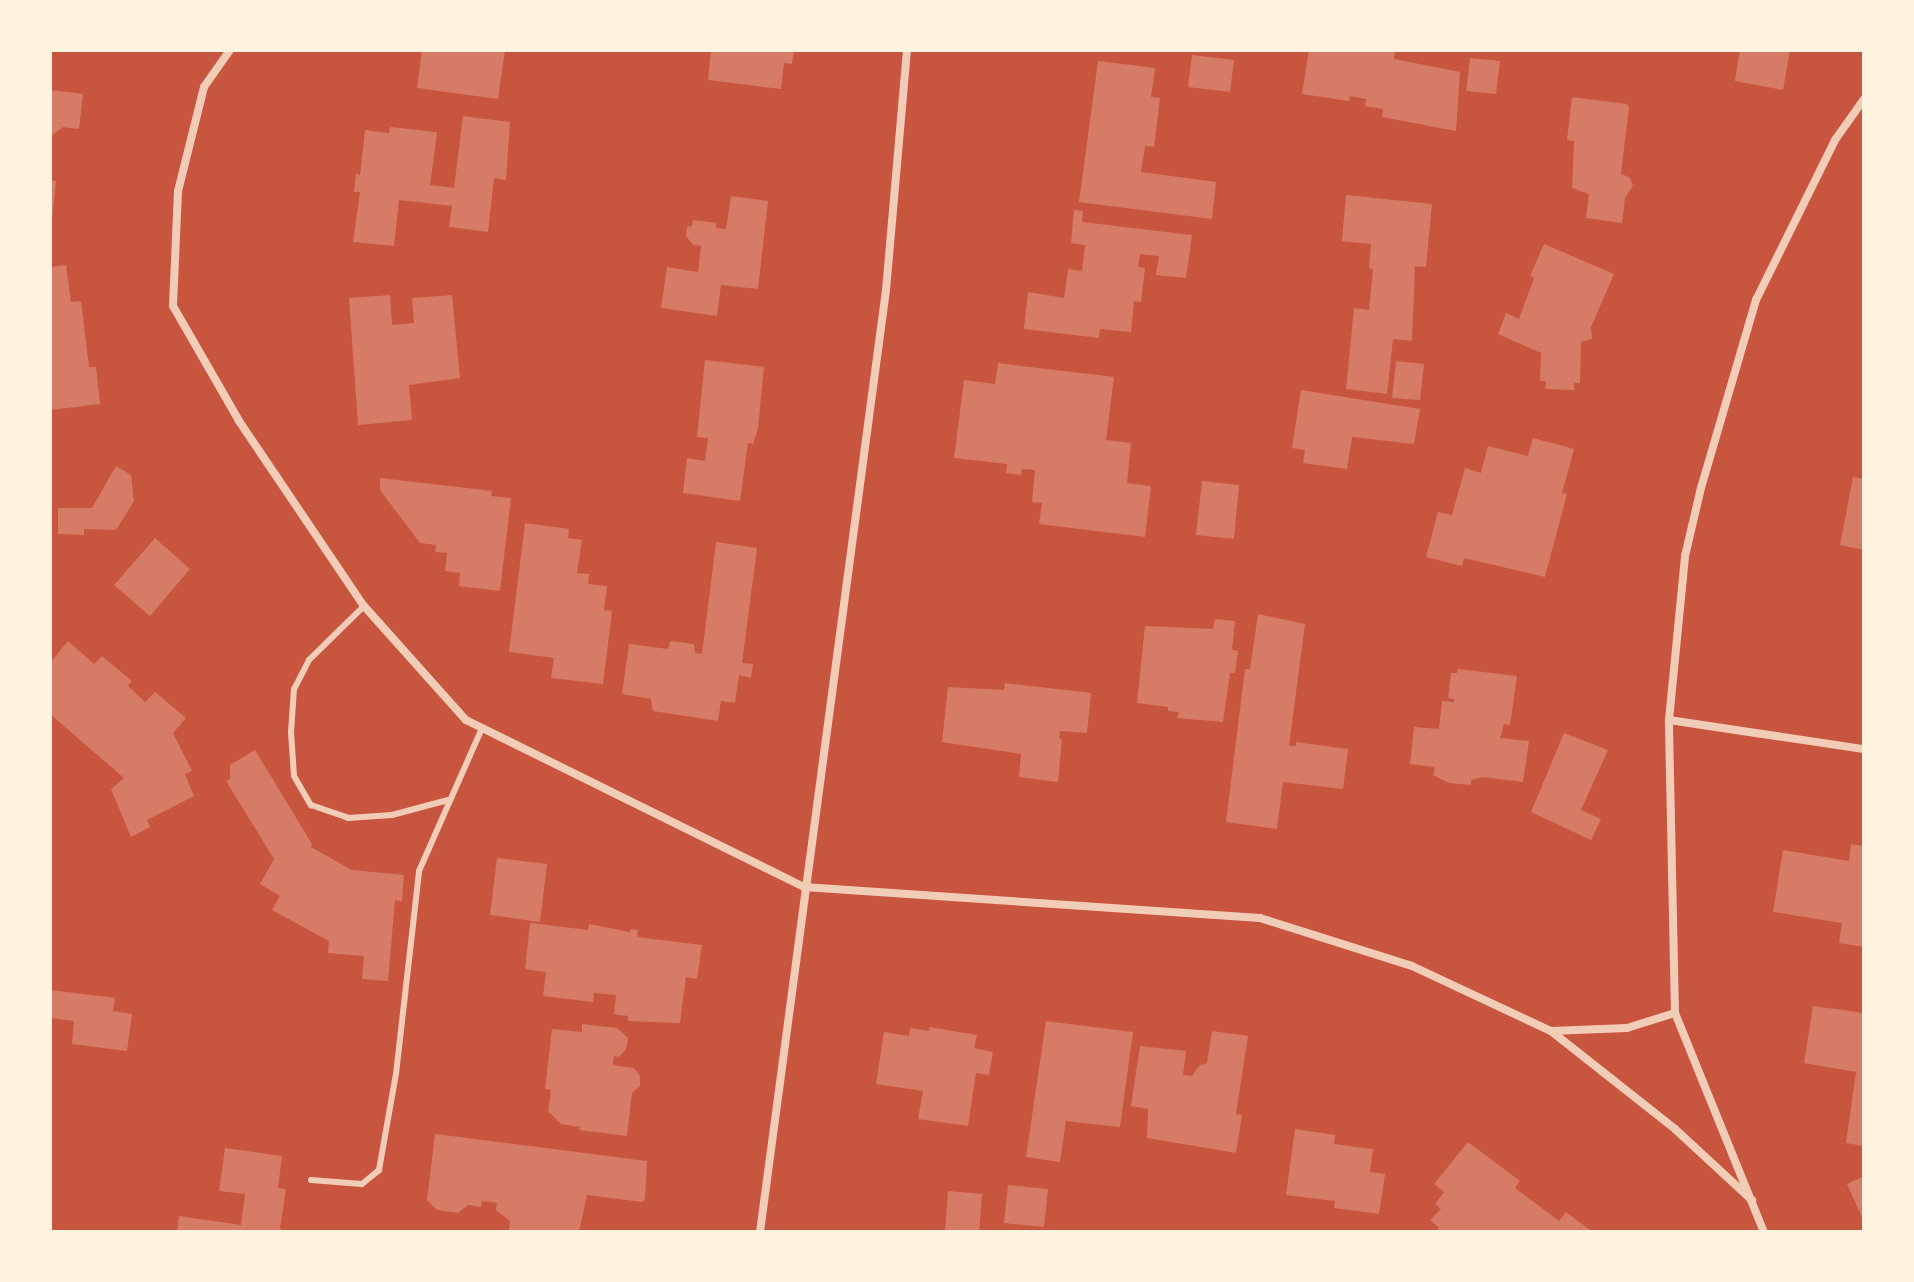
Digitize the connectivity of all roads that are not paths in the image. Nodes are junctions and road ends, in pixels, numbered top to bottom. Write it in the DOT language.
graph roads {
  1 [pos="230,50"];
  2 [pos="907,50"];
  3 [pos="1864,99"];
  4 [pos="364,606"];
  5 [pos="1669,720"];
  6 [pos="482,728"];
  7 [pos="1864,749"];
  8 [pos="448,800"];
  9 [pos="804,887"];
  10 [pos="1675,1013"];
  11 [pos="1551,1031"];
  12 [pos="311,1180"];
  13 [pos="1755,1202"];
  14 [pos="760,1232"];
  15 [pos="1764,1232"];
  1 -- 4 [label="street"];
  2 -- 9 [label="street"];
  3 -- 5 [label="street"];
  4 -- 6 [label="street"];
  4 -- 8 [label="lane"];
  5 -- 7 [label="street"];
  5 -- 10 [label="street"];
  6 -- 8 [label="lane"];
  6 -- 9 [label="street"];
  8 -- 12 [label="lane"];
  9 -- 11 [label="street"];
  9 -- 14 [label="street"];
  10 -- 11 [label="street"];
  10 -- 13 [label="street"];
  11 -- 13 [label="street"];
  13 -- 15 [label="street"];
}
